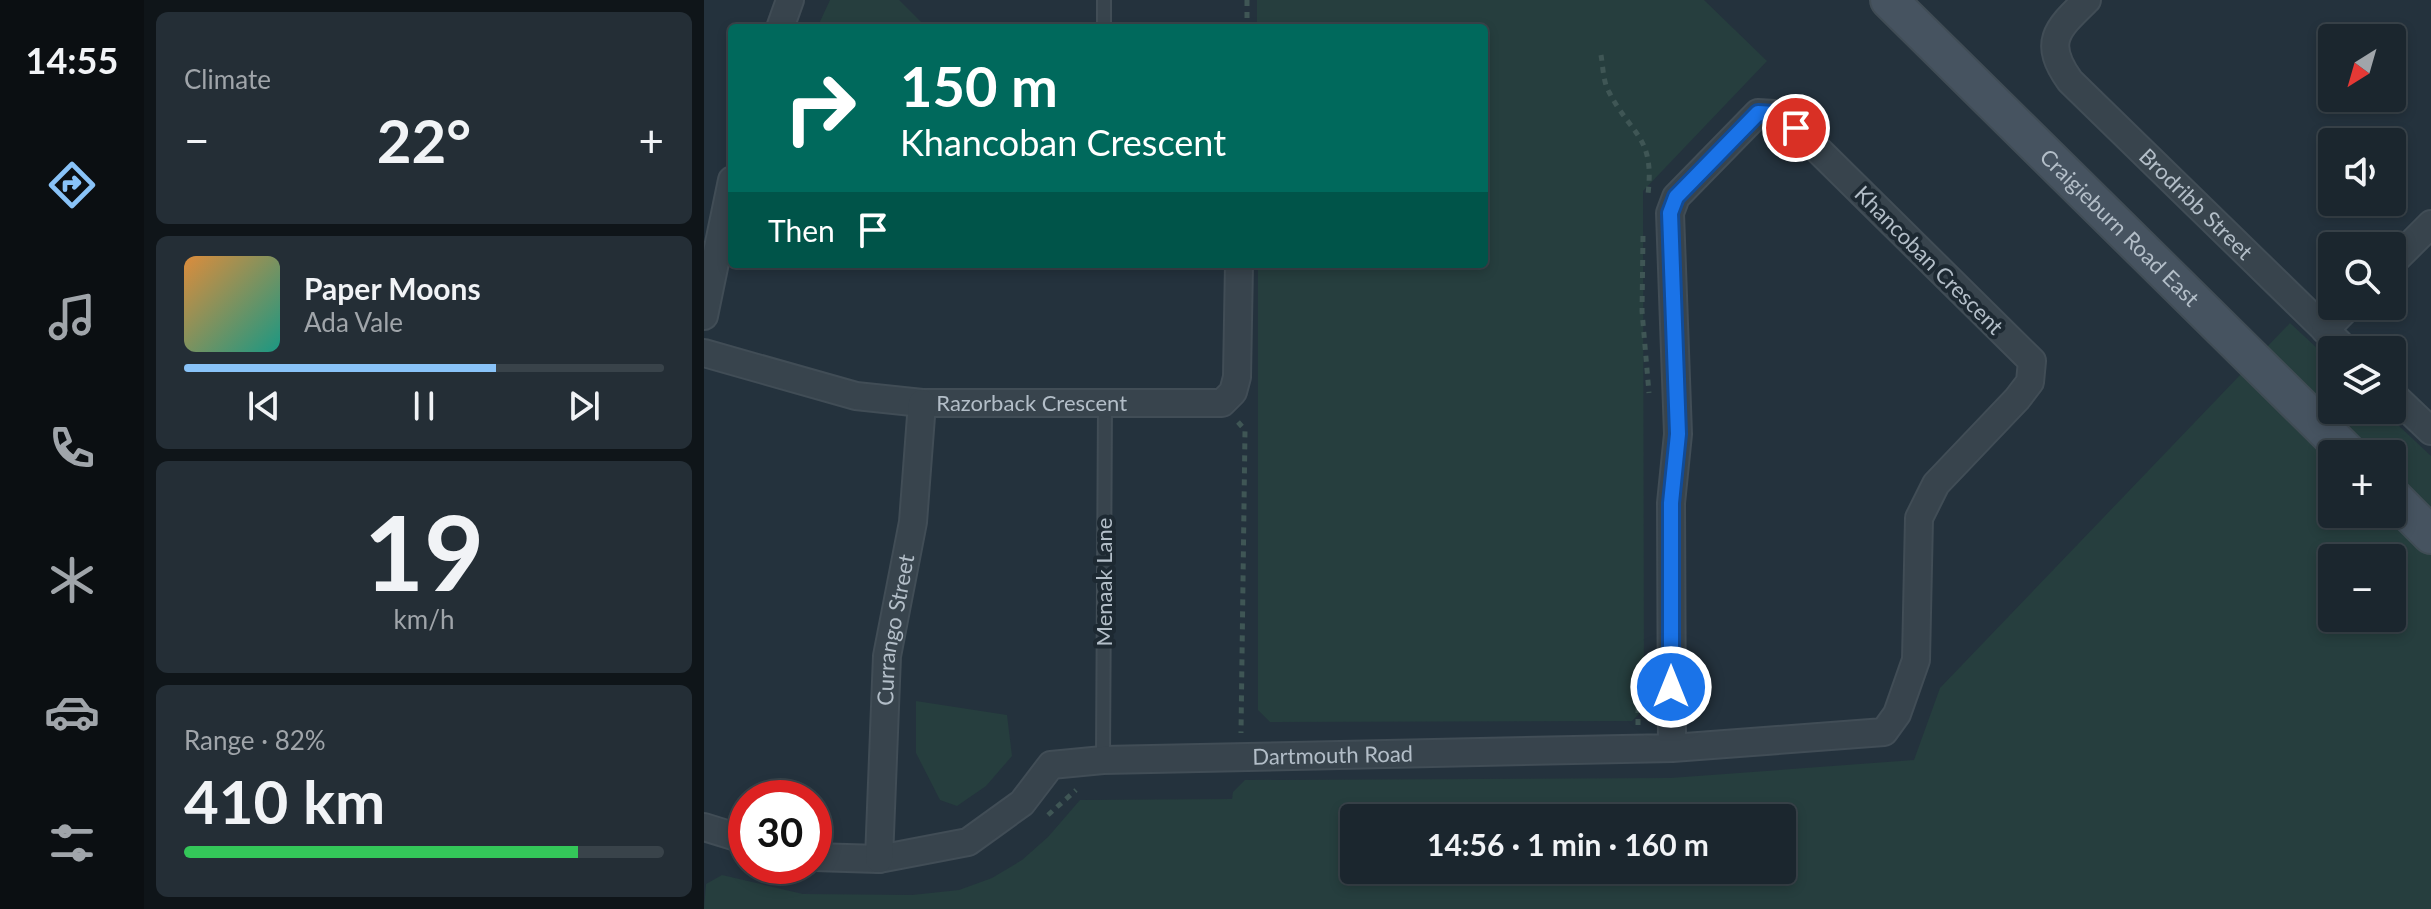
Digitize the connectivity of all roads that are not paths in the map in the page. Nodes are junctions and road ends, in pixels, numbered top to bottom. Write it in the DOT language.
graph roads {
  1 [pos="790,0"];
  2 [pos="1104,0"];
  3 [pos="1889,0"];
  4 [pos="2087,0"];
  5 [pos="781,24"];
  6 [pos="1104,24"];
  7 [pos="728,199"];
  8 [pos="2431,224"];
  9 [pos="2406,249"];
  10 [pos="1239,268"];
  11 [pos="704,316"];
  12 [pos="2335,320"];
  13 [pos="2325,330"];
  14 [pos="2331,336"];
  15 [pos="704,353"];
  16 [pos="922,403"];
  17 [pos="1105,404"];
  18 [pos="2406,407"];
  19 [pos="2431,431"];
  20 [pos="2335,440"];
  21 [pos="2406,510"];
  22 [pos="2431,535"];
  23 [pos="1884,732"];
  24 [pos="1672,748"];
  25 [pos="1103,760"];
  26 [pos="704,827"];
  27 [pos="728,834"];
  28 [pos="832,858"];
  29 [pos="879,859"];
  1 -- 5 [label="street"];
  2 -- 6 [label="lane"];
  3 -- 20 [label="main road, Craigieburn Road East"];
  4 -- 13 [label="street, Brodribb Street"];
  7 -- 11 [label="street"];
  8 -- 9 [label="street"];
  10 -- 17 [label="street, Razorback Crescent"];
  12 -- 13 [label="street"];
  13 -- 14 [label="street, Brodribb Street"];
  15 -- 16 [label="street, Razorback Crescent"];
  16 -- 17 [label="street, Razorback Crescent"];
  16 -- 29 [label="street, Currango Street"];
  17 -- 25 [label="lane, Menaak Lane"];
  18 -- 19 [label="street"];
  21 -- 22 [label="main road"];
  23 -- 24 [label="street, Dartmouth Road"];
  23 -- 24 [label="street, Khancoban Crescent"];
  24 -- 25 [label="street, Dartmouth Road"];
  25 -- 29 [label="street, Dartmouth Road"];
  26 -- 27 [label="street"];
  28 -- 29 [label="street, Dartmouth Road"];
}
